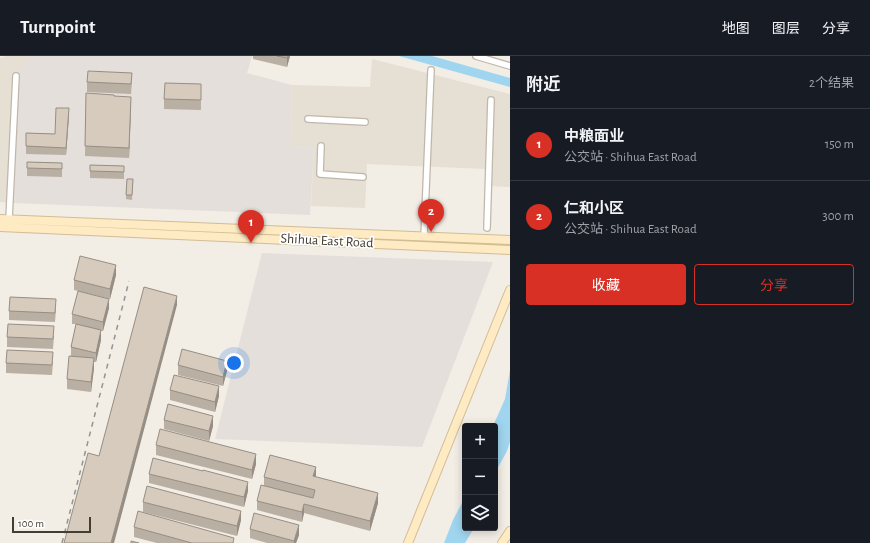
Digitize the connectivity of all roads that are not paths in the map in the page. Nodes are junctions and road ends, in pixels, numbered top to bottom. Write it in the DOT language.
graph roads {
  1 [pos="476,56"];
  2 [pos="510,66"];
  3 [pos="431,70"];
  4 [pos="16,76"];
  5 [pos="491,100"];
  6 [pos="308,119"];
  7 [pos="365,122"];
  8 [pos="321,146"];
  9 [pos="363,176"];
  10 [pos="0,219"];
  11 [pos="10,219"];
  12 [pos="0,227"];
  13 [pos="487,228"];
  14 [pos="424,237"];
  15 [pos="510,240"];
  16 [pos="510,250"];
  17 [pos="510,290"];
  18 [pos="510,530"];
  19 [pos="408,543"];
  20 [pos="502,543"];
  1 -- 2 [label="street"];
  3 -- 14 [label="street"];
  4 -- 11 [label="street"];
  5 -- 13 [label="street"];
  6 -- 7 [label="street"];
  8 -- 9 [label="street"];
  10 -- 11 [label="main road, Shihua East Road"];
  11 -- 14 [label="main road, Shihua East Road"];
  12 -- 16 [label="main road, Shihua East Road"];
  14 -- 15 [label="main road, Shihua East Road"];
  17 -- 19 [label="main road"];
  18 -- 20 [label="main road"];
}
